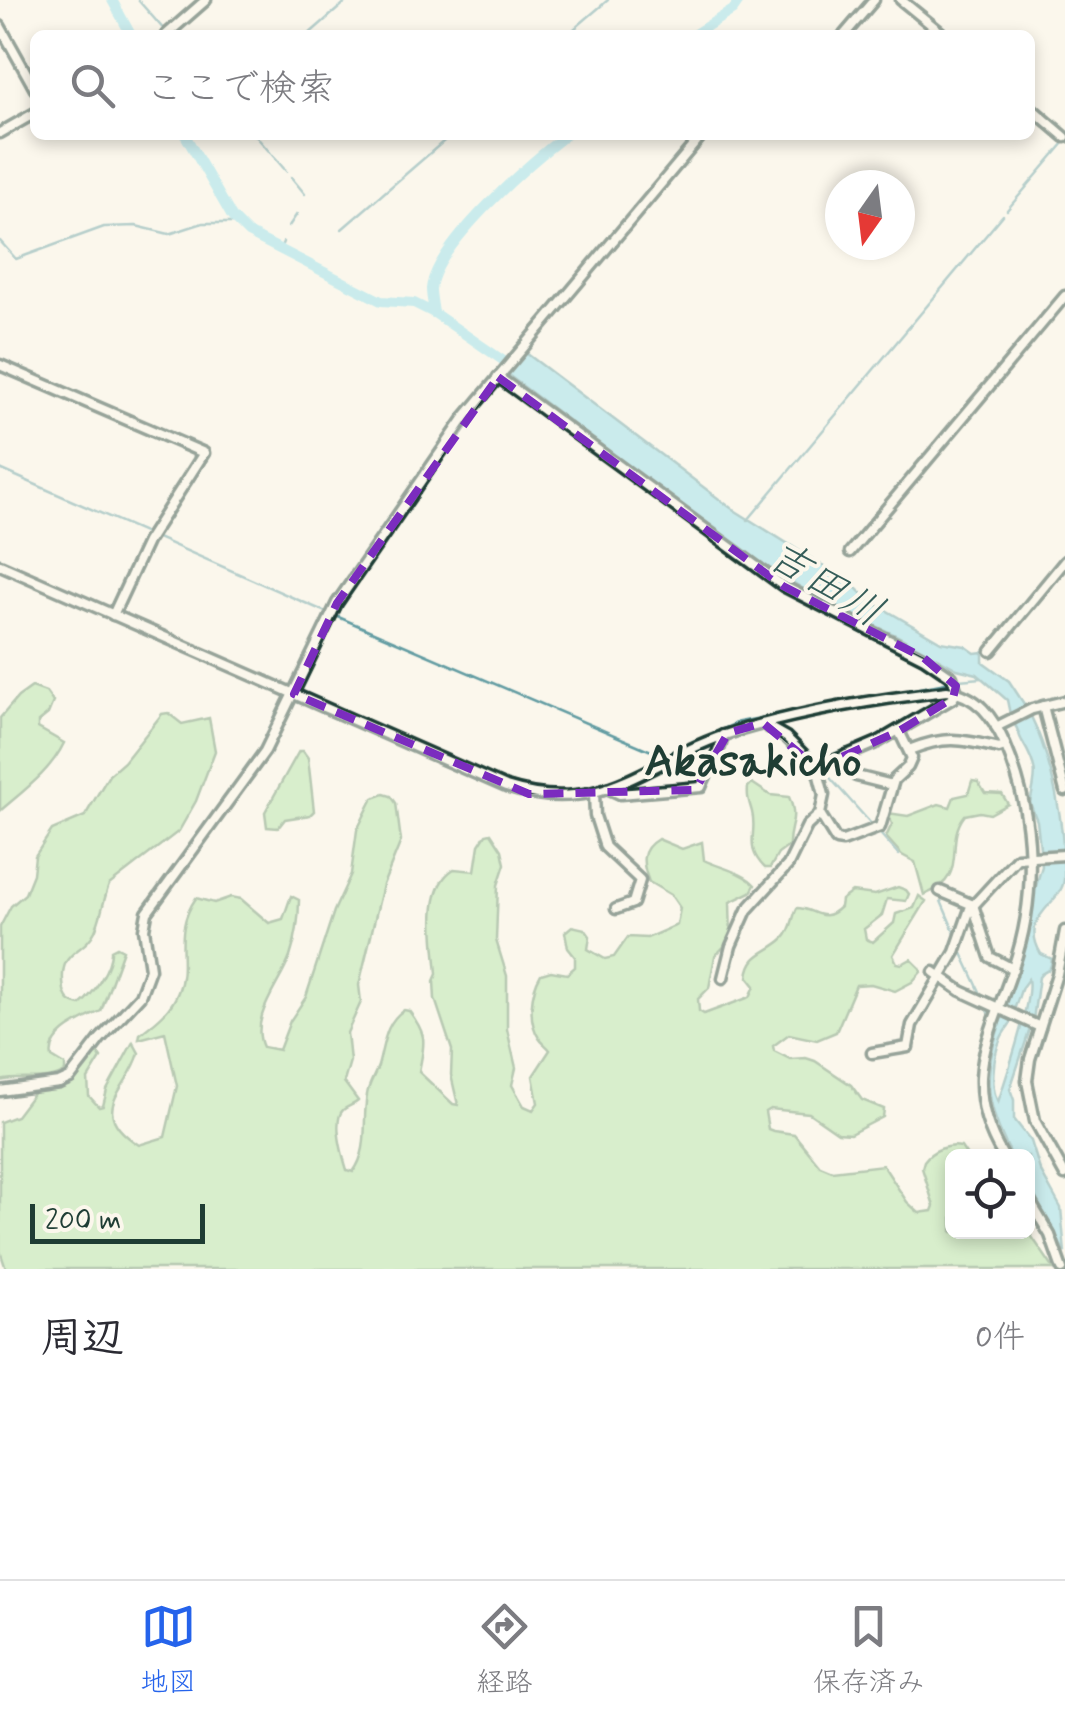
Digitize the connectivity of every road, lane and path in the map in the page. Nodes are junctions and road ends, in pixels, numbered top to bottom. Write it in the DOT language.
graph roads {
  1 [pos="206,0"];
  2 [pos="874,0"];
  3 [pos="902,0"];
  4 [pos="0,26"];
  5 [pos="172,30"];
  6 [pos="848,30"];
  7 [pos="938,30"];
  8 [pos="30,80"];
  9 [pos="1035,111"];
  10 [pos="30,117"];
  11 [pos="0,133"];
  12 [pos="1065,137"];
  13 [pos="698,140"];
  14 [pos="1065,296"];
  15 [pos="0,365"];
  16 [pos="499,376"];
  17 [pos="850,552"];
  18 [pos="1065,562"];
  19 [pos="0,565"];
  20 [pos="113,615"];
  21 [pos="991,651"];
  22 [pos="957,692"];
  23 [pos="294,694"];
  24 [pos="1065,701"];
  25 [pos="1043,706"];
  26 [pos="762,723"];
  27 [pos="998,726"];
  28 [pos="899,730"];
  29 [pos="723,735"];
  30 [pos="1005,746"];
  31 [pos="909,750"];
  32 [pos="846,755"];
  33 [pos="819,766"];
  34 [pos="892,785"];
  35 [pos="607,788"];
  36 [pos="1065,791"];
  37 [pos="594,793"];
  38 [pos="820,814"];
  39 [pos="1065,855"];
  40 [pos="1032,857"];
  41 [pos="940,892"];
  42 [pos="973,905"];
  43 [pos="616,909"];
  44 [pos="1065,931"];
  45 [pos="1013,969"];
  46 [pos="937,974"];
  47 [pos="723,978"];
  48 [pos="1000,1008"];
  49 [pos="1038,1026"];
  50 [pos="872,1053"];
  51 [pos="0,1091"];
  52 [pos="998,1149"];
  53 [pos="1065,1175"];
  54 [pos="1035,1210"];
  55 [pos="1062,1269"];
  1 -- 5 [label="street"];
  2 -- 6 [label="street"];
  3 -- 7 [label="street"];
  4 -- 8 [label="street"];
  9 -- 12 [label="street"];
  10 -- 11 [label="street"];
  13 -- 16 [label="street"];
  14 -- 17 [label="street"];
  15 -- 20 [label="street"];
  16 -- 22 [label="street"];
  16 -- 23 [label="street"];
  18 -- 21 [label="street"];
  19 -- 20 [label="street"];
  20 -- 23 [label="street"];
  22 -- 26 [label="street"];
  22 -- 27 [label="street"];
  22 -- 28 [label="street"];
  23 -- 37 [label="street"];
  23 -- 51 [label="street"];
  24 -- 25 [label="street"];
  25 -- 27 [label="street"];
  25 -- 36 [label="street"];
  26 -- 29 [label="street"];
  26 -- 33 [label="street"];
  27 -- 30 [label="street"];
  28 -- 31 [label="street"];
  28 -- 32 [label="street"];
  29 -- 35 [label="street"];
  29 -- 35 [label="street"];
  30 -- 31 [label="street"];
  30 -- 40 [label="street"];
  31 -- 34 [label="street"];
  32 -- 33 [label="street"];
  32 -- 34 [label="street"];
  33 -- 38 [label="street"];
  34 -- 38 [label="street"];
  35 -- 37 [label="street"];
  37 -- 43 [label="street"];
  38 -- 47 [label="street"];
  39 -- 40 [label="street"];
  40 -- 42 [label="street"];
  40 -- 45 [label="street"];
  41 -- 42 [label="street"];
  42 -- 45 [label="street"];
  42 -- 46 [label="street"];
  44 -- 49 [label="street"];
  45 -- 48 [label="street"];
  46 -- 48 [label="street"];
  46 -- 50 [label="street"];
  48 -- 49 [label="street"];
  48 -- 52 [label="street"];
  49 -- 53 [label="street"];
  54 -- 55 [label="street"];
}
